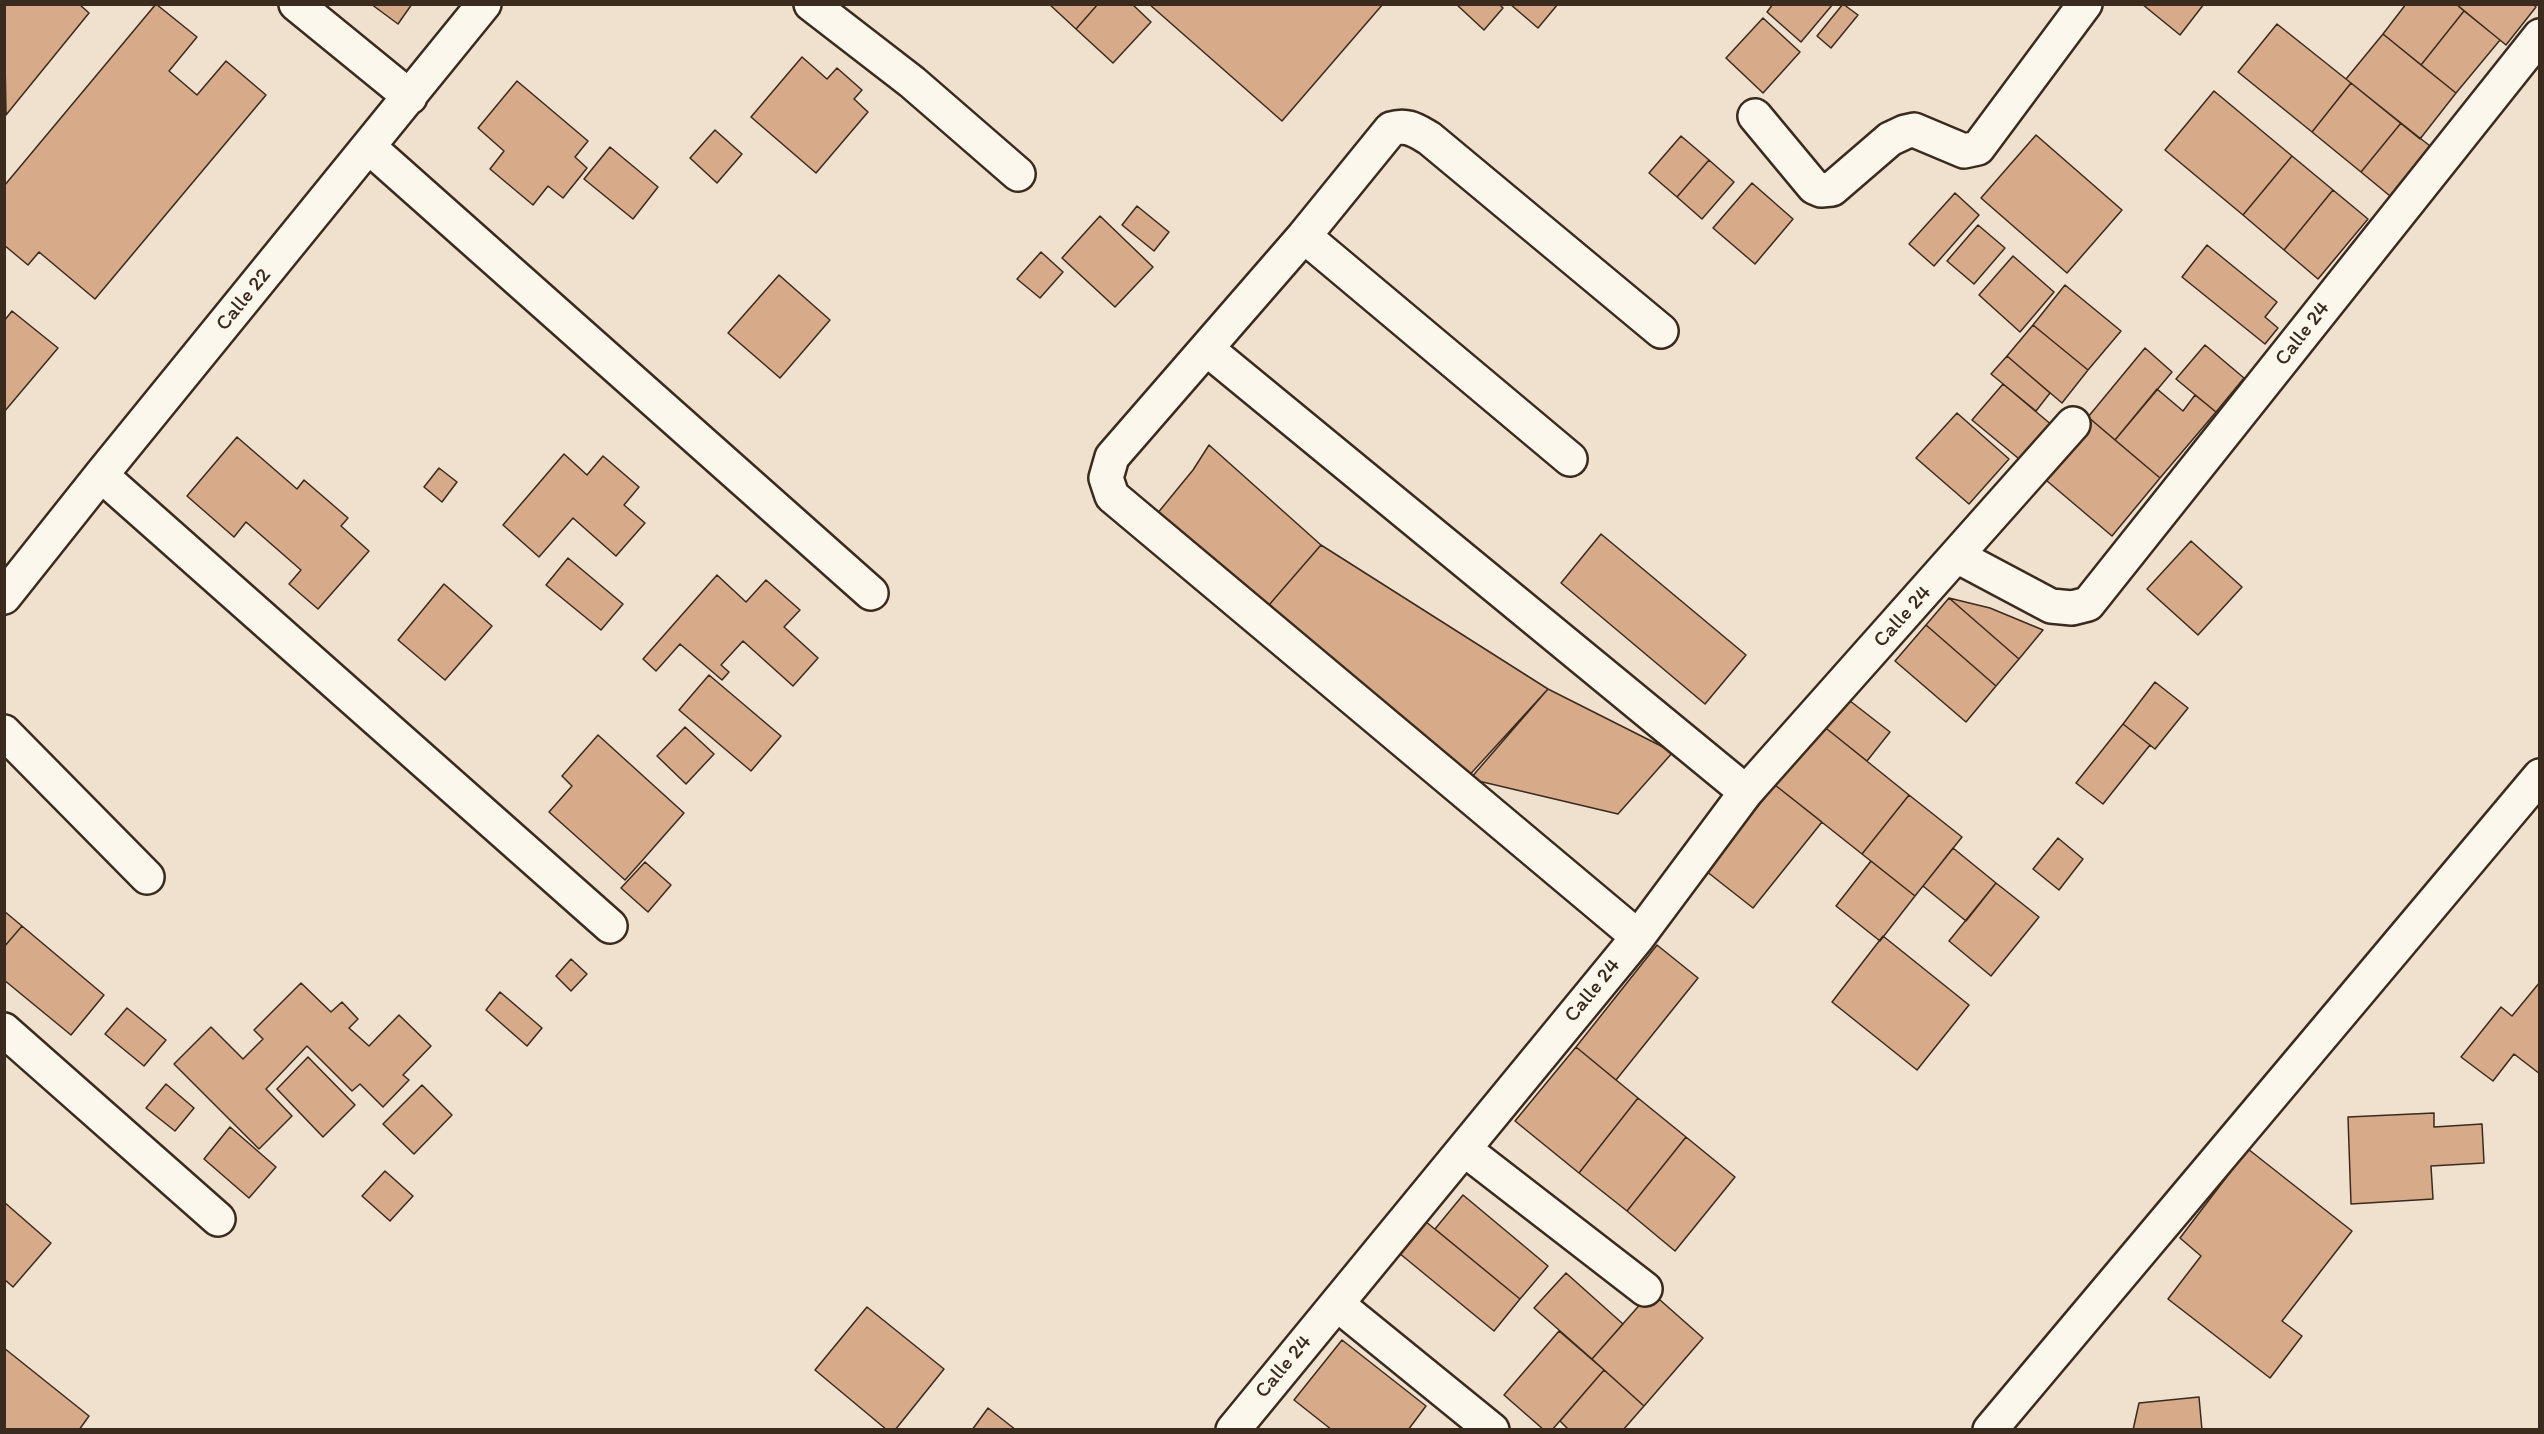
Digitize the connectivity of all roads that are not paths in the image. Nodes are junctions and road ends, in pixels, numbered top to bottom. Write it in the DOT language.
graph roads {
  1 [pos="296,4"];
  2 [pos="484,4"];
  3 [pos="811,4"];
  4 [pos="2085,4"];
  5 [pos="2540,36"];
  6 [pos="410,97"];
  7 [pos="1755,116"];
  8 [pos="369,147"];
  9 [pos="1018,174"];
  10 [pos="1304,236"];
  11 [pos="1661,331"];
  12 [pos="1207,349"];
  13 [pos="2073,424"];
  14 [pos="1570,459"];
  15 [pos="101,475"];
  16 [pos="1957,556"];
  17 [pos="871,593"];
  18 [pos="4,597"];
  19 [pos="4,732"];
  20 [pos="2540,776"];
  21 [pos="1746,792"];
  22 [pos="147,877"];
  23 [pos="610,926"];
  24 [pos="1638,938"];
  25 [pos="4,1030"];
  26 [pos="1464,1149"];
  27 [pos="218,1219"];
  28 [pos="1645,1289"];
  29 [pos="1336,1304"];
  30 [pos="1247,1424"];
  31 [pos="1492,1430"];
  32 [pos="1990,1430"];
  1 -- 6 [label="street"];
  2 -- 6 [label="street, Calle 22"];
  3 -- 9 [label="street"];
  4 -- 7 [label="street"];
  5 -- 16 [label="street, Calle 24"];
  6 -- 8 [label="street, Calle 22"];
  8 -- 15 [label="street, Calle 22"];
  8 -- 17 [label="street"];
  10 -- 11 [label="street"];
  10 -- 12 [label="street"];
  10 -- 14 [label="street"];
  12 -- 21 [label="street"];
  12 -- 24 [label="street"];
  13 -- 16 [label="street, Calle 24"];
  15 -- 18 [label="street, Calle 22"];
  15 -- 23 [label="street"];
  16 -- 21 [label="street, Calle 24"];
  19 -- 22 [label="street"];
  20 -- 32 [label="street"];
  21 -- 24 [label="street, Calle 24"];
  24 -- 26 [label="street, Calle 24"];
  25 -- 27 [label="street"];
  26 -- 28 [label="street"];
  26 -- 29 [label="street, Calle 24"];
  29 -- 30 [label="street, Calle 24"];
  29 -- 31 [label="street"];
}
